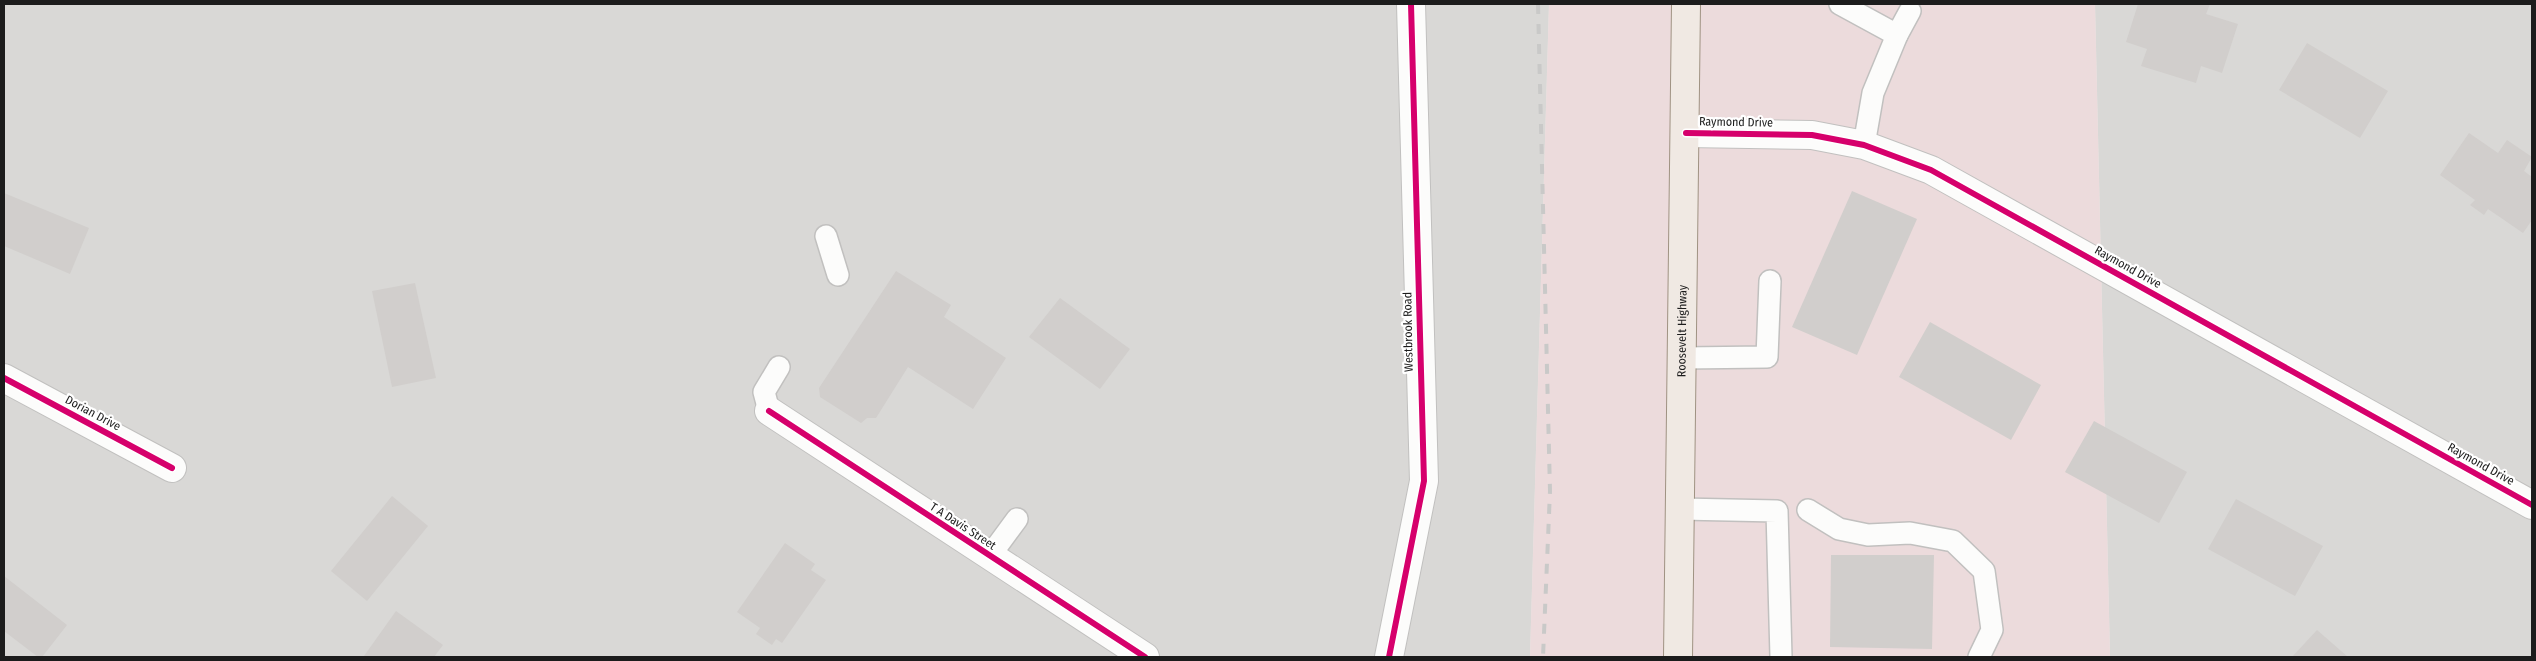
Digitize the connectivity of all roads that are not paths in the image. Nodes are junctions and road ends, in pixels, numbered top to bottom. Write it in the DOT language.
graph roads {
  1 [pos="1411,4"];
  2 [pos="1686,4"];
  3 [pos="1846,5"];
  4 [pos="1910,11"];
  5 [pos="1896,35"];
  6 [pos="1686,132"];
  7 [pos="1864,145"];
  8 [pos="826,236"];
  9 [pos="838,275"];
  10 [pos="1770,281"];
  11 [pos="1682,358"];
  12 [pos="779,367"];
  13 [pos="4,378"];
  14 [pos="769,412"];
  15 [pos="172,468"];
  16 [pos="2532,506"];
  17 [pos="1681,509"];
  18 [pos="1808,510"];
  19 [pos="1017,519"];
  20 [pos="989,557"];
  21 [pos="1992,630"];
  22 [pos="1145,657"];
  23 [pos="1389,657"];
  24 [pos="1678,657"];
  25 [pos="1780,657"];
  26 [pos="1979,657"];
  27 [pos="1992,657"];
  1 -- 23 [label="street, Westbrook Road"];
  2 -- 6 [label="main road, Roosevelt Highway"];
  3 -- 5 [label="lane"];
  4 -- 5 [label="lane"];
  5 -- 7 [label="lane"];
  6 -- 7 [label="street, Raymond Drive"];
  6 -- 11 [label="main road, Roosevelt Highway"];
  7 -- 16 [label="street, Raymond Drive"];
  8 -- 9 [label="lane"];
  10 -- 11 [label="lane"];
  11 -- 17 [label="main road, Roosevelt Highway"];
  12 -- 14 [label="lane"];
  13 -- 15 [label="street, Dorian Drive"];
  14 -- 20 [label="street, T A Davis Street"];
  17 -- 24 [label="main road, Roosevelt Highway"];
  17 -- 25 [label="lane"];
  18 -- 21 [label="lane"];
  19 -- 20 [label="lane"];
  20 -- 22 [label="street, T A Davis Street"];
  21 -- 26 [label="lane"];
  21 -- 27 [label="lane"];
}
